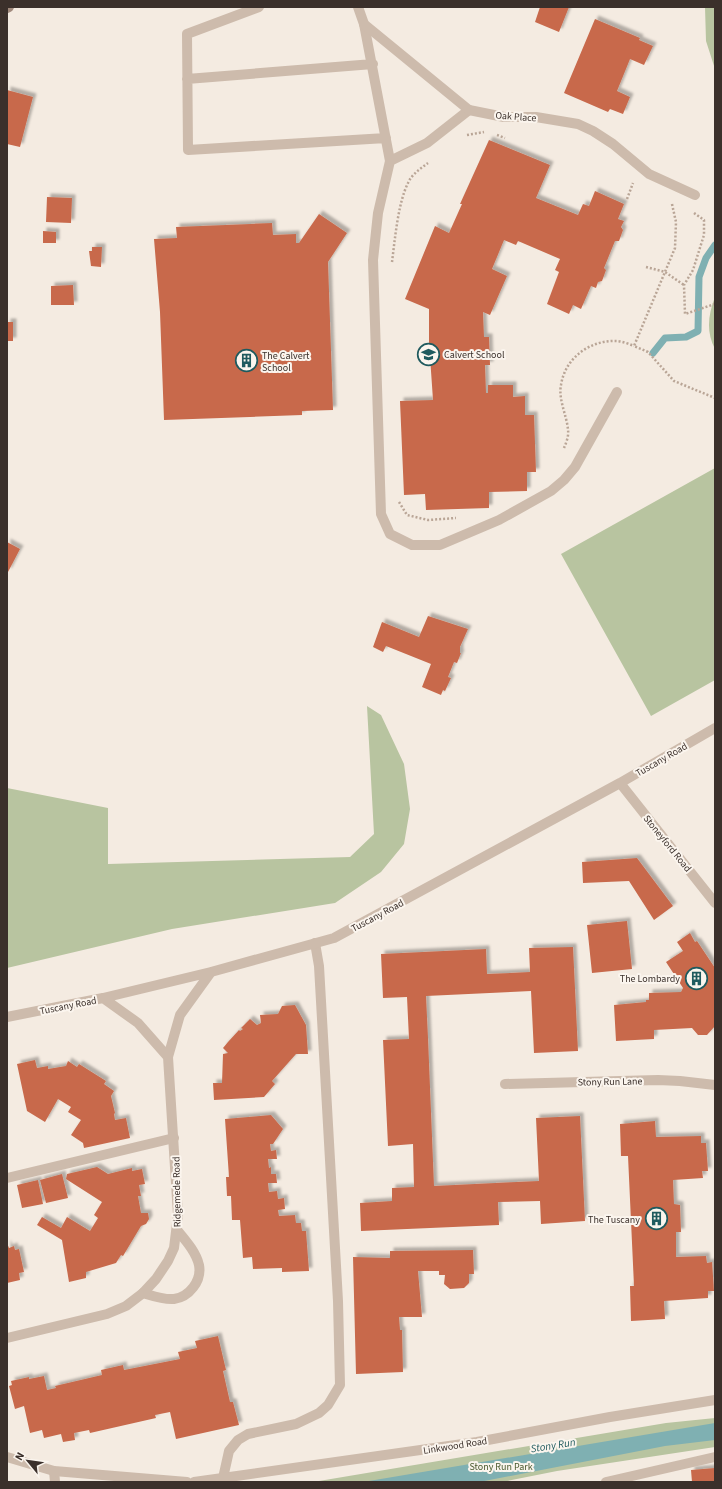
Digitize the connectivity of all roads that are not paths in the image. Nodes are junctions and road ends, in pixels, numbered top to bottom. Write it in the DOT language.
graph roads {
  1 [pos="259,7"];
  2 [pos="358,7"];
  3 [pos="364,24"];
  4 [pos="373,64"];
  5 [pos="187,79"];
  6 [pos="469,110"];
  7 [pos="386,138"];
  8 [pos="390,162"];
  9 [pos="695,195"];
  10 [pos="616,392"];
  11 [pos="715,728"];
  12 [pos="620,783"];
  13 [pos="715,903"];
  14 [pos="315,943"];
  15 [pos="211,972"];
  16 [pos="103,998"];
  17 [pos="7,1018"];
  18 [pos="168,1057"];
  19 [pos="506,1084"];
  20 [pos="715,1085"];
  21 [pos="174,1138"];
  22 [pos="7,1178"];
  23 [pos="177,1230"];
  24 [pos="143,1293"];
  25 [pos="7,1338"];
  26 [pos="715,1400"];
  27 [pos="7,1457"];
  28 [pos="715,1458"];
  29 [pos="54,1471"];
  30 [pos="224,1478"];
  31 [pos="55,1482"];
  32 [pos="187,1482"];
  33 [pos="194,1482"];
  34 [pos="606,1482"];
  1 -- 5 [label="street"];
  2 -- 3 [label="street"];
  3 -- 4 [label="street"];
  3 -- 6 [label="street, Oak Place"];
  4 -- 5 [label="street"];
  4 -- 7 [label="street"];
  5 -- 7 [label="street"];
  6 -- 8 [label="street"];
  6 -- 9 [label="street, Oak Place"];
  7 -- 8 [label="street"];
  8 -- 10 [label="street"];
  11 -- 12 [label="street, Tuscany Road"];
  12 -- 13 [label="street, Stoneyford Road"];
  12 -- 14 [label="street, Tuscany Road"];
  14 -- 15 [label="street, Tuscany Road"];
  14 -- 30 [label="street"];
  15 -- 16 [label="street, Tuscany Road"];
  15 -- 18 [label="street, Ridgemede Road"];
  16 -- 17 [label="street, Tuscany Road"];
  16 -- 18 [label="street"];
  18 -- 21 [label="street, Ridgemede Road"];
  19 -- 20 [label="street, Stony Run Lane"];
  21 -- 22 [label="street"];
  21 -- 23 [label="street, Ridgemede Road"];
  23 -- 24 [label="street, Ridgemede Road"];
  23 -- 24 [label="street"];
  24 -- 25 [label="street, Ridgemede Road"];
  26 -- 30 [label="street, Linkwood Road"];
  27 -- 29 [label="street"];
  28 -- 34 [label="street"];
  29 -- 31 [label="street"];
  29 -- 32 [label="street"];
  30 -- 33 [label="street, Linkwood Road"];
}
